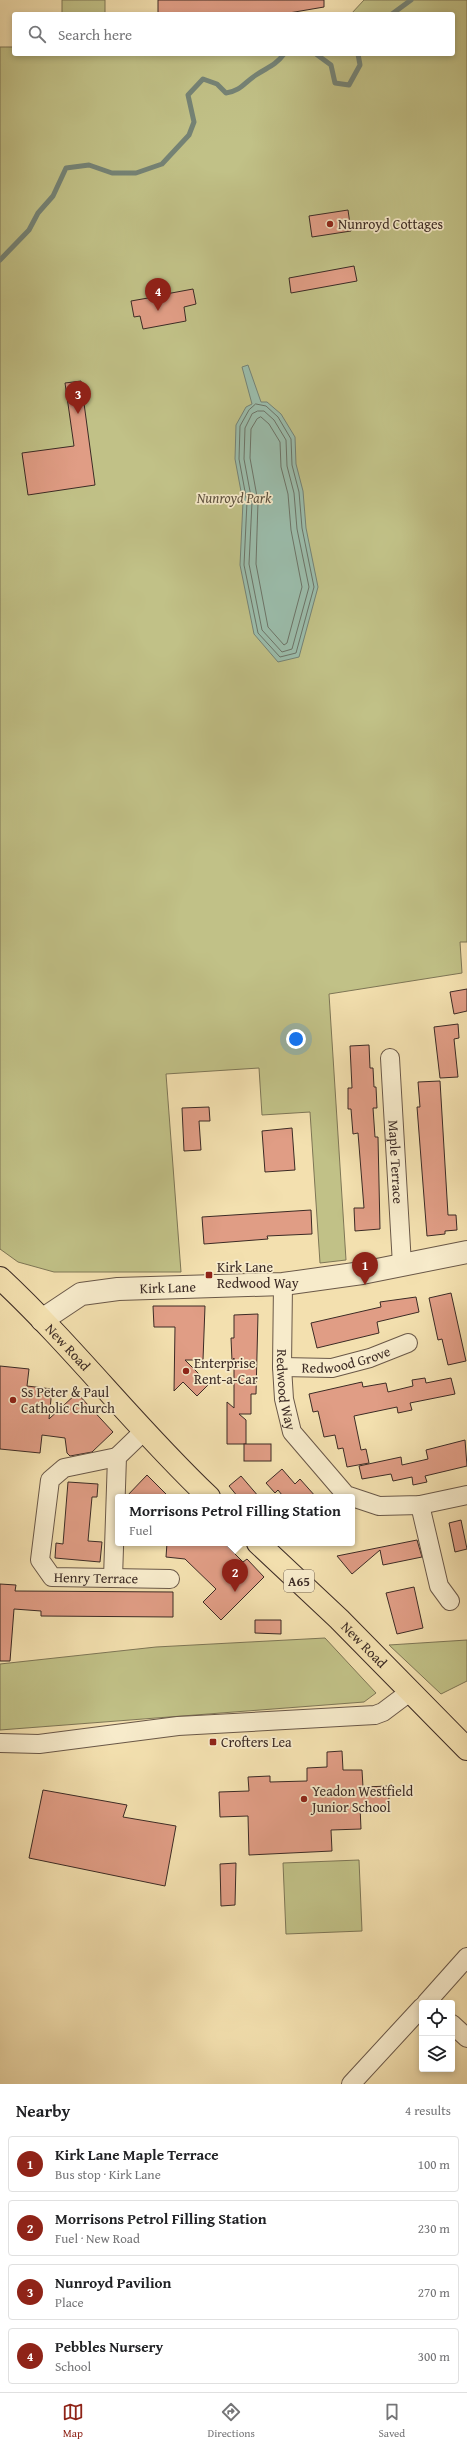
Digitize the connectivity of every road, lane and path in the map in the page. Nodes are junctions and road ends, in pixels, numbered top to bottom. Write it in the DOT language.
graph roads {
  1 [pos="390,1058"];
  2 [pos="467,1252"];
  3 [pos="402,1265"];
  4 [pos="4,1284"];
  5 [pos="283,1284"];
  6 [pos="42,1320"];
  7 [pos="408,1343"];
  8 [pos="282,1367"];
  9 [pos="145,1430"];
  10 [pos="117,1457"];
  11 [pos="116,1494"];
  12 [pos="206,1494"];
  13 [pos="345,1494"];
  14 [pos="467,1495"];
  15 [pos="355,1498"];
  16 [pos="420,1504"];
  17 [pos="115,1518"];
  18 [pos="261,1546"];
  19 [pos="113,1578"];
  20 [pos="170,1579"];
  21 [pos="450,1601"];
  22 [pos="404,1684"];
  23 [pos="0,1743"];
  24 [pos="467,1749"];
  25 [pos="467,1957"];
  26 [pos="429,2000"];
  27 [pos="419,2011"];
  28 [pos="455,2027"];
  29 [pos="467,2038"];
  30 [pos="351,2084"];
  1 -- 3 [label="street, Maple Terrace"];
  2 -- 3 [label="street, Kirk Lane"];
  3 -- 5 [label="street, Kirk Lane"];
  4 -- 6 [label="main road, New Road"];
  5 -- 6 [label="street, Kirk Lane"];
  5 -- 8 [label="street, Redwood Way"];
  6 -- 9 [label="main road, New Road"];
  7 -- 8 [label="street, Redwood Grove"];
  8 -- 13 [label="street, Redwood Way"];
  9 -- 10 [label="street"];
  9 -- 12 [label="main road, New Road"];
  10 -- 11 [label="street"];
  10 -- 19 [label="street, Henry Terrace"];
  14 -- 16 [label="street, Redwood Way"];
  15 -- 16 [label="street, Redwood Way"];
  16 -- 21 [label="street"];
  17 -- 19 [label="street"];
  18 -- 22 [label="main road, New Road / A65"];
  19 -- 20 [label="street, Henry Terrace"];
  22 -- 23 [label="street"];
  22 -- 24 [label="main road, New Road / A65"];
  25 -- 26 [label="street"];
  27 -- 30 [label="street"];
  28 -- 29 [label="street"];
}
